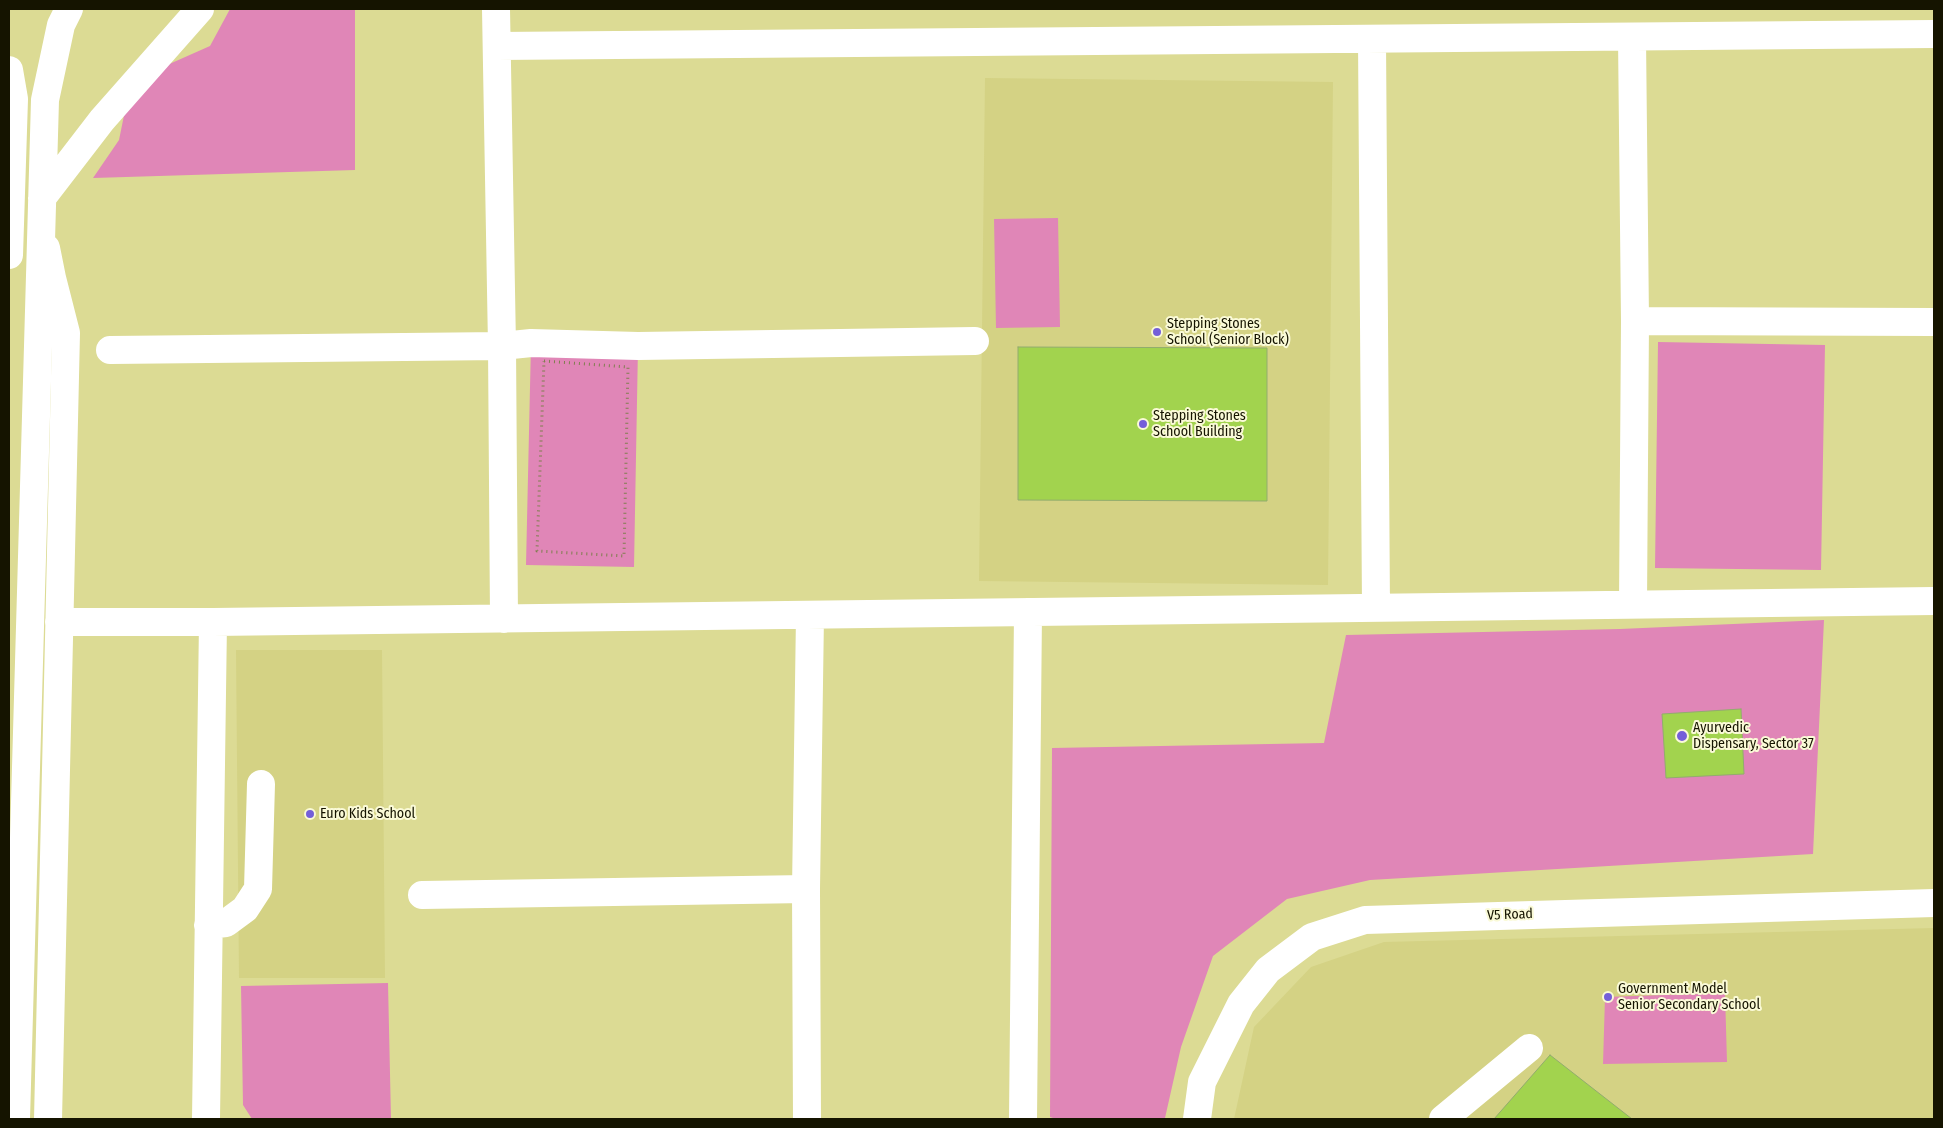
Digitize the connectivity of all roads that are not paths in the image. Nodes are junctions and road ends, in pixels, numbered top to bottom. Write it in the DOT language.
graph roads {
  1 [pos="69,9"];
  2 [pos="200,9"];
  3 [pos="496,9"];
  4 [pos="1934,34"];
  5 [pos="1632,36"];
  6 [pos="1372,39"];
  7 [pos="497,46"];
  8 [pos="9,70"];
  9 [pos="10,207"];
  10 [pos="42,207"];
  11 [pos="9,255"];
  12 [pos="1635,321"];
  13 [pos="1934,322"];
  14 [pos="975,341"];
  15 [pos="502,346"];
  16 [pos="110,350"];
  17 [pos="1934,600"];
  18 [pos="1633,604"];
  19 [pos="1376,608"];
  20 [pos="1028,612"];
  21 [pos="810,615"];
  22 [pos="504,619"];
  23 [pos="59,622"];
  24 [pos="213,622"];
  25 [pos="261,784"];
  26 [pos="806,889"];
  27 [pos="422,895"];
  28 [pos="1934,903"];
  29 [pos="208,925"];
  30 [pos="1529,1048"];
  31 [pos="16,1119"];
  32 [pos="48,1119"];
  33 [pos="206,1119"];
  34 [pos="807,1119"];
  35 [pos="1023,1119"];
  36 [pos="1197,1119"];
  37 [pos="1442,1119"];
  1 -- 10 [label="street"];
  2 -- 10 [label="street"];
  3 -- 7 [label="street"];
  4 -- 5 [label="street"];
  5 -- 6 [label="street"];
  5 -- 12 [label="street"];
  6 -- 7 [label="street"];
  6 -- 19 [label="street"];
  7 -- 15 [label="street"];
  8 -- 9 [label="street"];
  9 -- 11 [label="street"];
  10 -- 23 [label="street"];
  10 -- 31 [label="street"];
  12 -- 13 [label="street"];
  12 -- 18 [label="street"];
  14 -- 15 [label="street"];
  15 -- 16 [label="street"];
  15 -- 22 [label="street"];
  17 -- 18 [label="street"];
  18 -- 19 [label="street"];
  19 -- 20 [label="street"];
  20 -- 21 [label="street"];
  20 -- 35 [label="street"];
  21 -- 22 [label="street"];
  21 -- 26 [label="street"];
  22 -- 24 [label="street"];
  23 -- 24 [label="street"];
  23 -- 32 [label="street"];
  24 -- 29 [label="street"];
  25 -- 29 [label="street"];
  26 -- 27 [label="street"];
  26 -- 34 [label="street"];
  28 -- 36 [label="street, V5 Road"];
  29 -- 33 [label="street"];
  30 -- 37 [label="street"];
}
